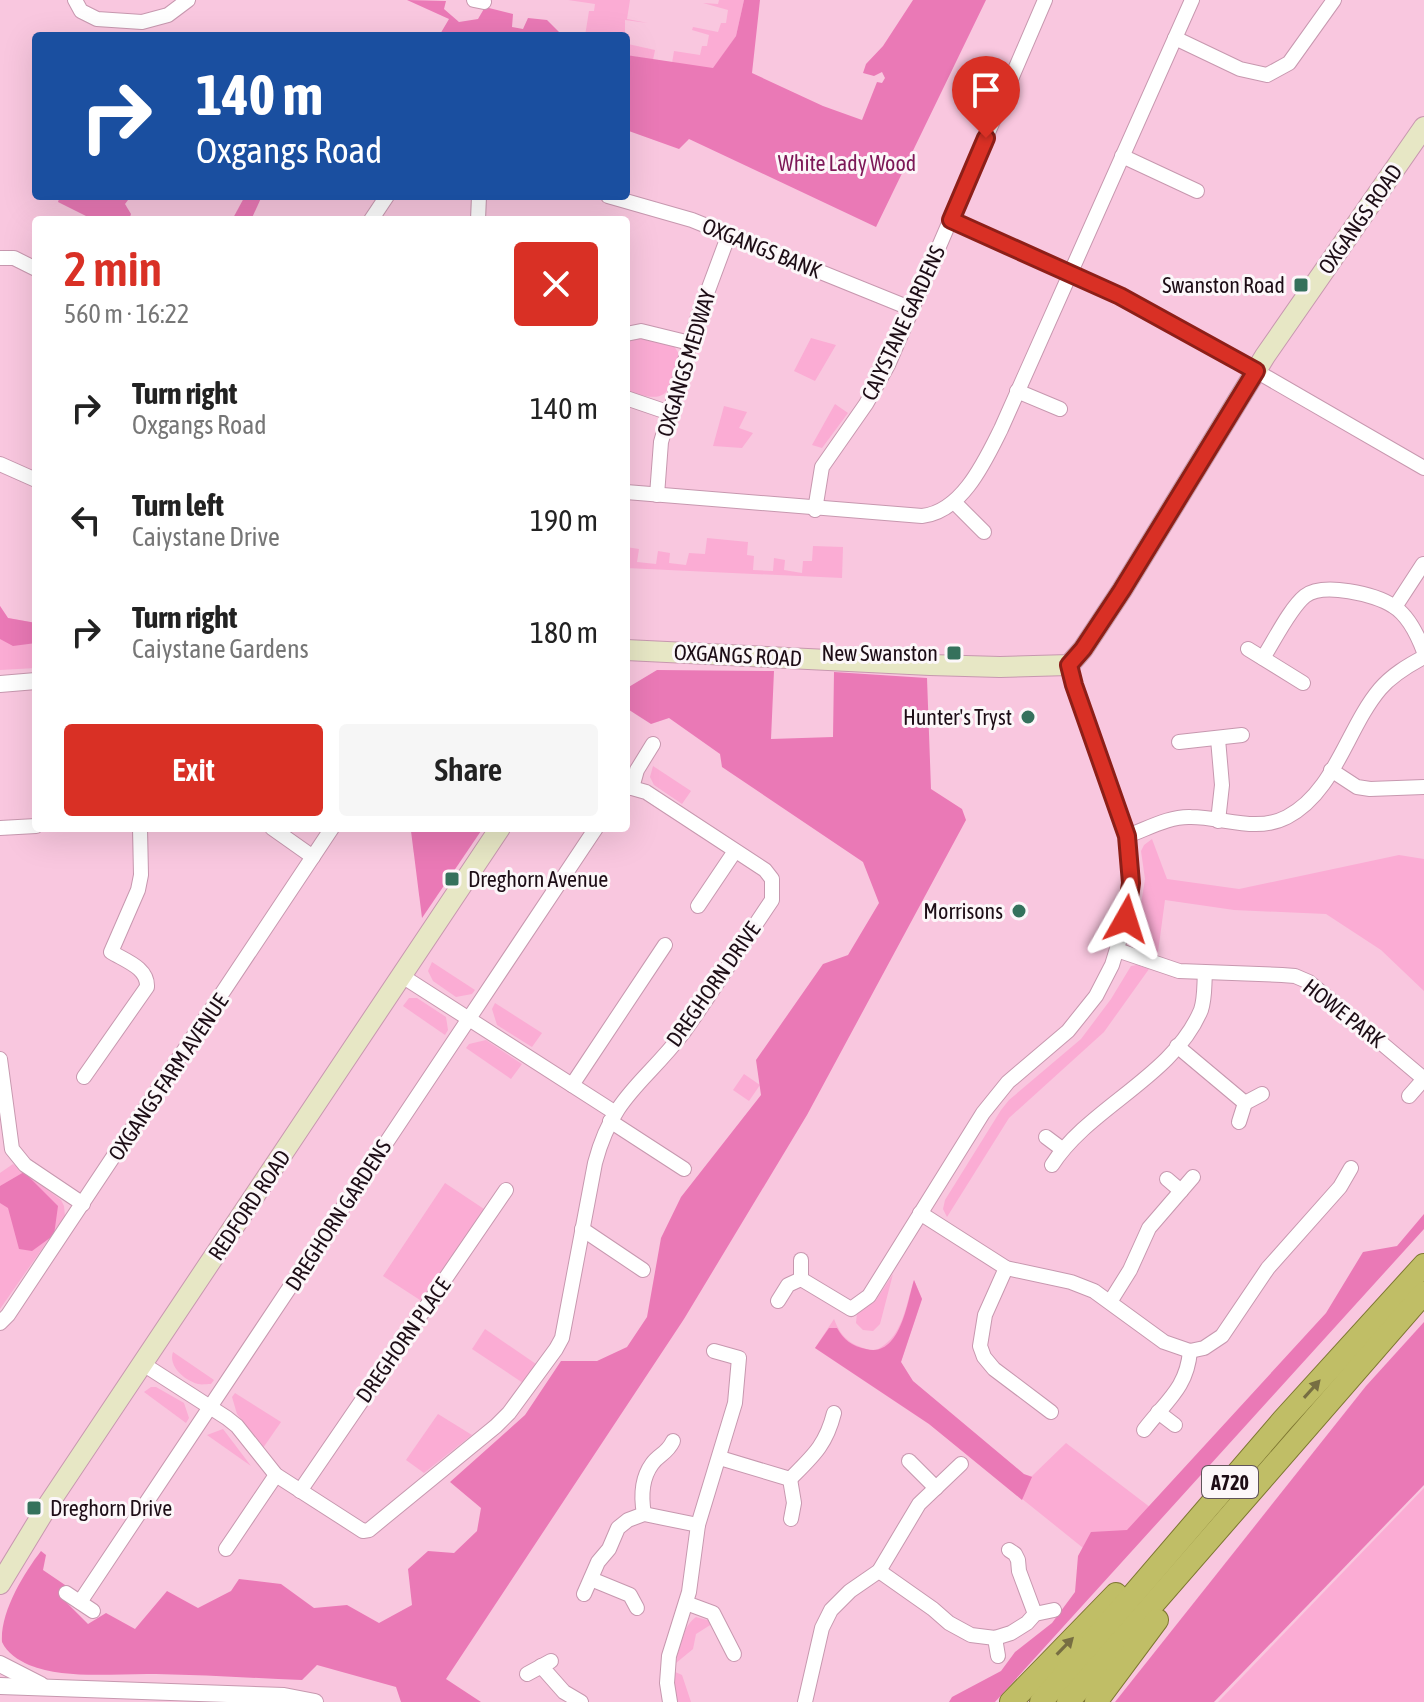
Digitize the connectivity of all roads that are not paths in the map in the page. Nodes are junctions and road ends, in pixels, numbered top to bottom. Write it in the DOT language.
graph roads {
  1 [pos="75,0"];
  2 [pos="188,0"];
  3 [pos="1045,0"];
  4 [pos="1192,0"];
  5 [pos="1334,0"];
  6 [pos="1175,38"];
  7 [pos="1424,127"];
  8 [pos="1122,156"];
  9 [pos="1197,191"];
  10 [pos="624,200"];
  11 [pos="951,220"];
  12 [pos="729,234"];
  13 [pos="0,258"];
  14 [pos="32,267"];
  15 [pos="1071,274"];
  16 [pos="912,309"];
  17 [pos="630,333"];
  18 [pos="690,343"];
  19 [pos="1256,371"];
  20 [pos="1017,391"];
  21 [pos="630,399"];
  22 [pos="1060,409"];
  23 [pos="670,413"];
  24 [pos="0,464"];
  25 [pos="1424,468"];
  26 [pos="32,473"];
  27 [pos="630,492"];
  28 [pos="657,495"];
  29 [pos="954,502"];
  30 [pos="815,510"];
  31 [pos="984,532"];
  32 [pos="1423,564"];
  33 [pos="1395,607"];
  34 [pos="1248,649"];
  35 [pos="630,650"];
  36 [pos="659,651"];
  37 [pos="1424,655"];
  38 [pos="1263,658"];
  39 [pos="630,663"];
  40 [pos="1069,665"];
  41 [pos="32,681"];
  42 [pos="1303,683"];
  43 [pos="0,684"];
  44 [pos="1242,735"];
  45 [pos="1218,739"];
  46 [pos="1179,742"];
  47 [pos="653,744"];
  48 [pos="1331,770"];
  49 [pos="630,787"];
  50 [pos="1424,787"];
  51 [pos="630,789"];
  52 [pos="1218,821"];
  53 [pos="32,826"];
  54 [pos="0,828"];
  55 [pos="140,832"];
  56 [pos="278,832"];
  57 [pos="329,832"];
  58 [pos="497,832"];
  59 [pos="593,832"];
  60 [pos="1127,836"];
  61 [pos="735,851"];
  62 [pos="313,857"];
  63 [pos="698,906"];
  64 [pos="665,945"];
  65 [pos="1117,950"];
  66 [pos="1205,973"];
  67 [pos="402,976"];
  68 [pos="468,1018"];
  69 [pos="1177,1046"];
  70 [pos="0,1059"];
  71 [pos="84,1077"];
  72 [pos="1424,1079"];
  73 [pos="572,1085"];
  74 [pos="1262,1094"];
  75 [pos="1409,1096"];
  76 [pos="1245,1103"];
  77 [pos="612,1116"];
  78 [pos="1239,1122"];
  79 [pos="1046,1137"];
  80 [pos="1062,1149"];
  81 [pos="1052,1165"];
  82 [pos="1351,1168"];
  83 [pos="684,1169"];
  84 [pos="1193,1177"];
  85 [pos="1167,1179"];
  86 [pos="506,1190"];
  87 [pos="1181,1191"];
  88 [pos="83,1204"];
  89 [pos="920,1213"];
  90 [pos="582,1229"];
  91 [pos="801,1260"];
  92 [pos="1424,1265"];
  93 [pos="1006,1268"];
  94 [pos="643,1270"];
  95 [pos="801,1279"];
  96 [pos="1424,1293"];
  97 [pos="778,1301"];
  98 [pos="1110,1302"];
  99 [pos="0,1323"];
  100 [pos="714,1351"];
  101 [pos="1190,1351"];
  102 [pos="143,1364"];
  103 [pos="211,1407"];
  104 [pos="1051,1412"];
  105 [pos="1158,1412"];
  106 [pos="834,1413"];
  107 [pos="1175,1425"];
  108 [pos="1292,1427"];
  109 [pos="1144,1430"];
  110 [pos="673,1441"];
  111 [pos="720,1458"];
  112 [pos="909,1461"];
  113 [pos="961,1464"];
  114 [pos="276,1475"];
  115 [pos="790,1479"];
  116 [pos="936,1488"];
  117 [pos="300,1491"];
  118 [pos="644,1514"];
  119 [pos="791,1519"];
  120 [pos="698,1525"];
  121 [pos="226,1549"];
  122 [pos="1009,1550"];
  123 [pos="879,1571"];
  124 [pos="591,1579"];
  125 [pos="0,1584"];
  126 [pos="66,1593"];
  127 [pos="584,1594"];
  128 [pos="80,1602"];
  129 [pos="686,1603"];
  130 [pos="637,1608"];
  131 [pos="1054,1610"];
  132 [pos="93,1611"];
  133 [pos="1035,1614"];
  134 [pos="995,1638"];
  135 [pos="734,1654"];
  136 [pos="998,1656"];
  137 [pos="0,1664"];
  138 [pos="527,1674"];
  139 [pos="0,1686"];
  140 [pos="48,1689"];
  141 [pos="315,1702"];
  142 [pos="581,1702"];
  143 [pos="670,1702"];
  144 [pos="805,1702"];
  145 [pos="1011,1702"];
  146 [pos="1041,1702"];
  147 [pos="1068,1702"];
  148 [pos="1096,1702"];
  1 -- 2 [label="street"];
  3 -- 11 [label="street, CAIYSTANE GARDENS"];
  4 -- 6 [label="street"];
  5 -- 6 [label="street"];
  6 -- 8 [label="street"];
  7 -- 19 [label="main road, OXGANGS ROAD"];
  8 -- 9 [label="street"];
  8 -- 15 [label="street"];
  10 -- 12 [label="street, OXGANGS BANK"];
  11 -- 15 [label="street"];
  11 -- 16 [label="street, CAIYSTANE GARDENS"];
  12 -- 16 [label="street, OXGANGS BANK"];
  12 -- 18 [label="street, OXGANGS MEDWAY"];
  13 -- 14 [label="street"];
  15 -- 19 [label="street"];
  15 -- 20 [label="street"];
  16 -- 30 [label="street, CAIYSTANE GARDENS"];
  17 -- 18 [label="street"];
  18 -- 23 [label="street, OXGANGS MEDWAY"];
  19 -- 25 [label="street"];
  19 -- 40 [label="main road, OXGANGS ROAD"];
  20 -- 22 [label="street"];
  20 -- 29 [label="street"];
  21 -- 23 [label="street"];
  23 -- 28 [label="street, OXGANGS MEDWAY"];
  24 -- 26 [label="street"];
  27 -- 28 [label="street"];
  28 -- 30 [label="street"];
  29 -- 30 [label="street"];
  29 -- 31 [label="street"];
  32 -- 33 [label="street"];
  33 -- 37 [label="street"];
  33 -- 38 [label="street"];
  34 -- 38 [label="street"];
  35 -- 36 [label="main road, OXGANGS ROAD"];
  36 -- 39 [label="main road"];
  36 -- 40 [label="main road, OXGANGS ROAD"];
  37 -- 48 [label="street"];
  38 -- 42 [label="street"];
  40 -- 60 [label="street"];
  41 -- 43 [label="street"];
  44 -- 45 [label="street"];
  45 -- 46 [label="street"];
  45 -- 52 [label="street"];
  47 -- 49 [label="street, DREGHORN DRIVE"];
  48 -- 50 [label="street"];
  48 -- 52 [label="street"];
  51 -- 61 [label="street, DREGHORN DRIVE"];
  52 -- 60 [label="street"];
  53 -- 54 [label="street"];
  55 -- 71 [label="street"];
  56 -- 62 [label="street"];
  57 -- 62 [label="street, OXGANGS FARM AVENUE"];
  58 -- 67 [label="main road, REDFORD ROAD"];
  59 -- 68 [label="street, DREGHORN GARDENS"];
  60 -- 65 [label="street"];
  61 -- 63 [label="street"];
  61 -- 77 [label="street, DREGHORN DRIVE"];
  62 -- 88 [label="street, OXGANGS FARM AVENUE"];
  64 -- 73 [label="street"];
  65 -- 66 [label="street, HOWE PARK"];
  65 -- 89 [label="street"];
  66 -- 69 [label="street"];
  66 -- 72 [label="street, HOWE PARK"];
  67 -- 68 [label="street"];
  67 -- 102 [label="main road, REDFORD ROAD"];
  68 -- 73 [label="street"];
  68 -- 103 [label="street, DREGHORN GARDENS"];
  69 -- 76 [label="street"];
  69 -- 80 [label="street"];
  70 -- 88 [label="street"];
  72 -- 75 [label="street, HOWE PARK"];
  73 -- 77 [label="street"];
  74 -- 76 [label="street"];
  76 -- 78 [label="street"];
  77 -- 83 [label="street"];
  77 -- 90 [label="street, DREGHORN DRIVE"];
  79 -- 80 [label="street"];
  80 -- 81 [label="street"];
  82 -- 101 [label="street"];
  84 -- 87 [label="street"];
  85 -- 87 [label="street"];
  86 -- 117 [label="street, DREGHORN PLACE"];
  87 -- 98 [label="street"];
  88 -- 99 [label="street, OXGANGS FARM AVENUE"];
  89 -- 93 [label="street"];
  89 -- 95 [label="street"];
  90 -- 94 [label="street"];
  90 -- 117 [label="street, DREGHORN DRIVE"];
  91 -- 95 [label="street"];
  108 -- 92 [label="highway, A720, one-way"];
  93 -- 98 [label="street"];
  93 -- 104 [label="street"];
  95 -- 97 [label="street"];
  96 -- 108 [label="highway, A720"];
  98 -- 101 [label="street"];
  100 -- 111 [label="street"];
  101 -- 105 [label="street"];
  102 -- 103 [label="street, DREGHORN DRIVE"];
  102 -- 125 [label="main road, REDFORD ROAD"];
  103 -- 114 [label="street, DREGHORN DRIVE"];
  103 -- 128 [label="street, DREGHORN GARDENS"];
  105 -- 107 [label="street"];
  105 -- 109 [label="street"];
  106 -- 115 [label="street"];
  145 -- 108 [label="highway, one-way"];
  108 -- 146 [label="highway, A720"];
  108 -- 147 [label="highway, A720"];
  108 -- 148 [label="highway"];
  110 -- 118 [label="street"];
  111 -- 115 [label="street"];
  111 -- 120 [label="street"];
  112 -- 116 [label="street"];
  113 -- 116 [label="street"];
  114 -- 117 [label="street, DREGHORN DRIVE"];
  114 -- 121 [label="street"];
  115 -- 119 [label="street"];
  116 -- 123 [label="street"];
  118 -- 120 [label="street"];
  118 -- 124 [label="street"];
  120 -- 129 [label="street"];
  122 -- 133 [label="street"];
  123 -- 134 [label="street"];
  123 -- 144 [label="street"];
  124 -- 127 [label="street"];
  124 -- 130 [label="street"];
  126 -- 128 [label="street"];
  128 -- 132 [label="street"];
  129 -- 135 [label="street"];
  129 -- 143 [label="street"];
  131 -- 133 [label="street"];
  133 -- 134 [label="street"];
  134 -- 136 [label="street"];
  137 -- 140 [label="street"];
  138 -- 142 [label="street"];
  139 -- 140 [label="street"];
  140 -- 141 [label="street"];
}
